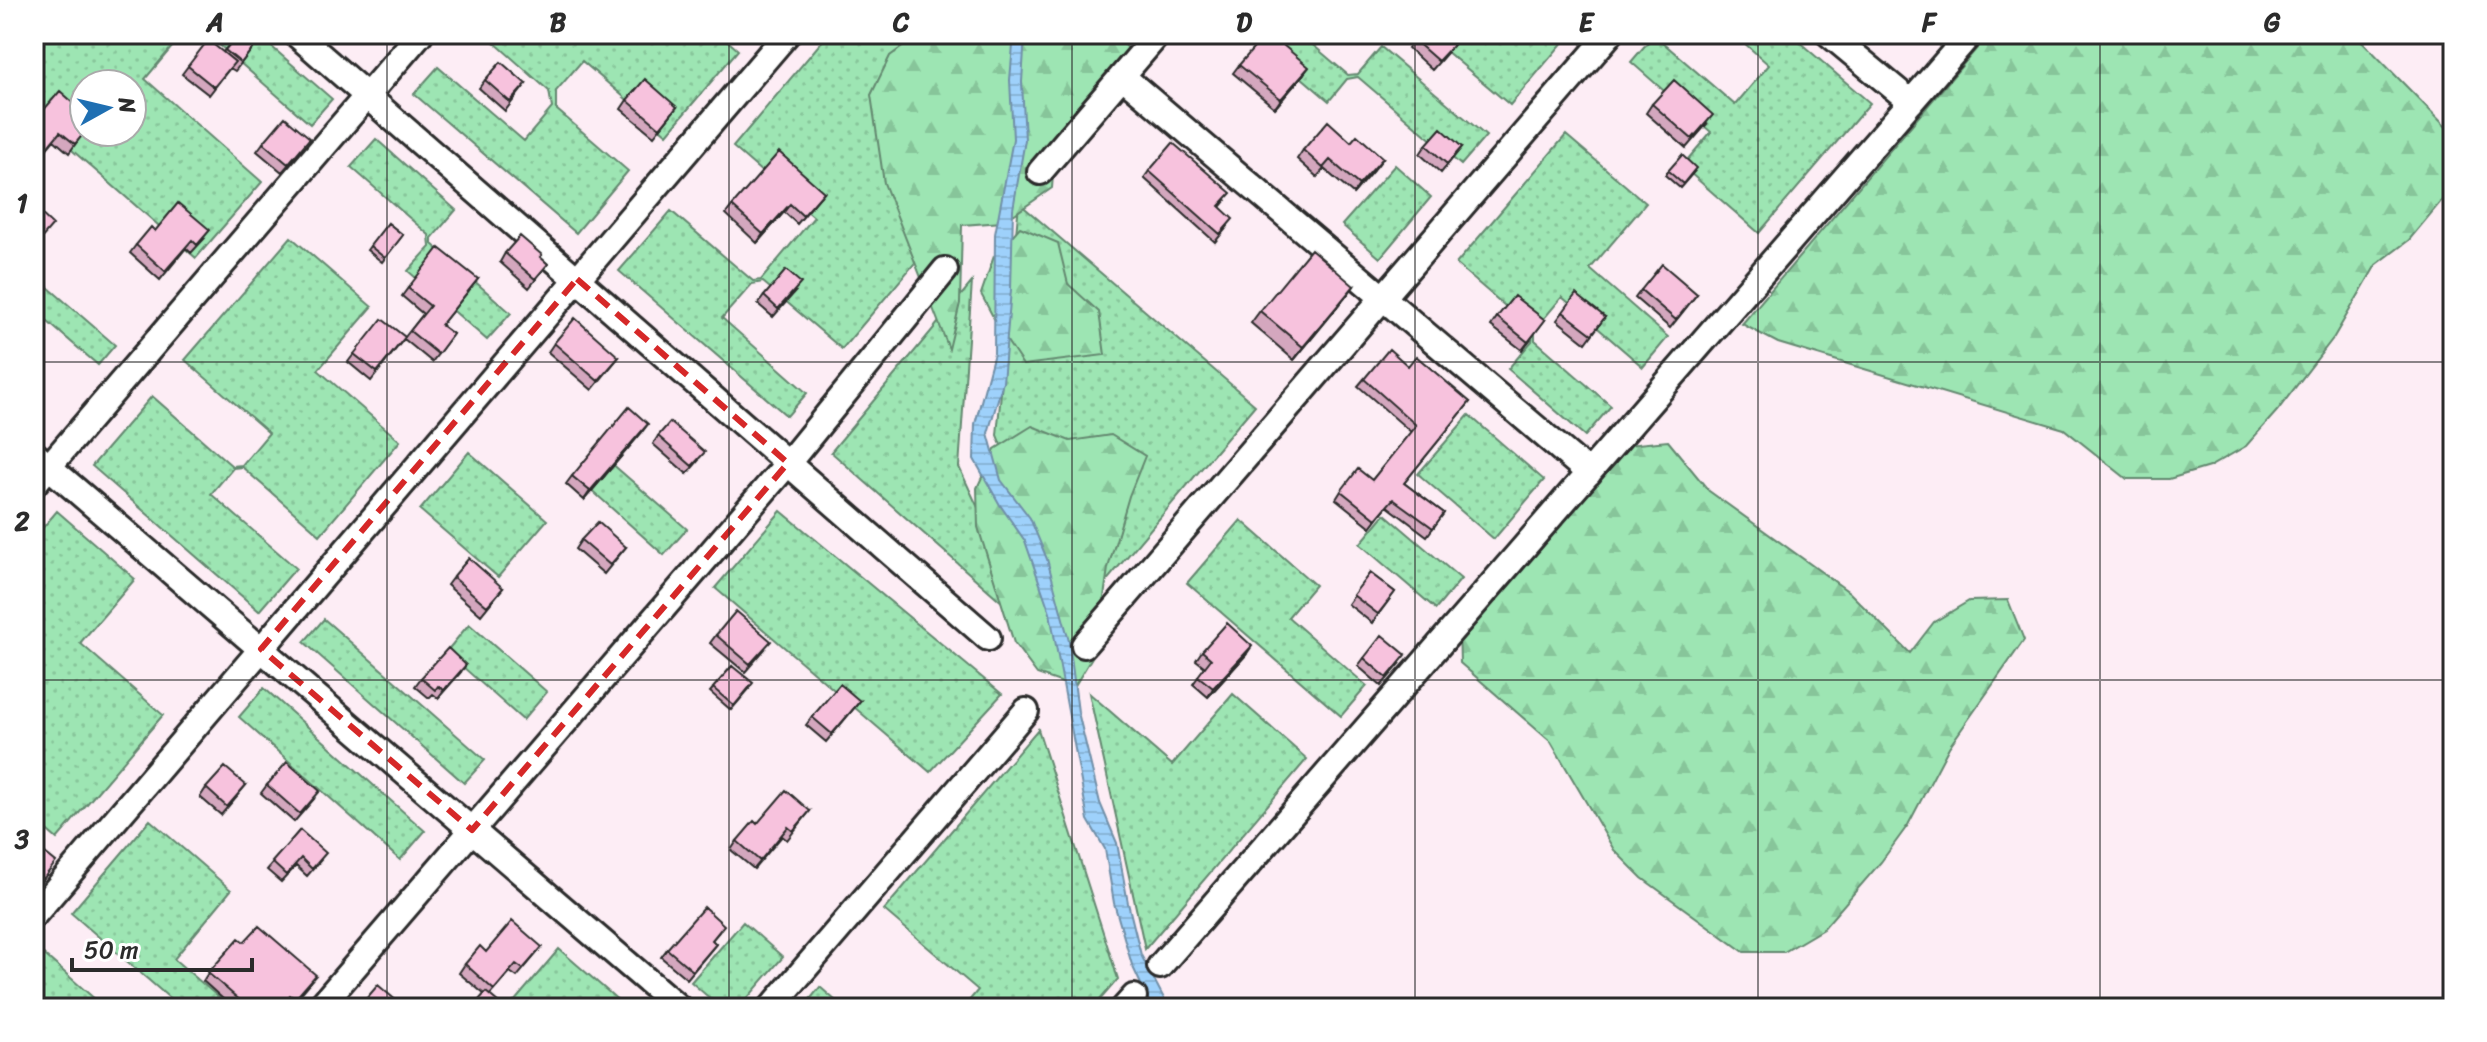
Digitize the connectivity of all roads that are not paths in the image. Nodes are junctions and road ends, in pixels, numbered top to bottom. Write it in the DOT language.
graph roads {
  1 [pos="296,34"];
  2 [pos="420,34"];
  3 [pos="787,34"];
  4 [pos="1158,34"];
  5 [pos="1610,34"];
  6 [pos="1829,34"];
  7 [pos="1970,34"];
  8 [pos="1122,76"];
  9 [pos="367,96"];
  10 [pos="1911,102"];
  11 [pos="1040,172"];
  12 [pos="945,270"];
  13 [pos="577,279"];
  14 [pos="1383,297"];
  15 [pos="788,463"];
  16 [pos="39,468"];
  17 [pos="1589,473"];
  18 [pos="988,638"];
  19 [pos="1084,645"];
  20 [pos="261,649"];
  21 [pos="1026,711"];
  22 [pos="472,830"];
  23 [pos="34,915"];
  24 [pos="1160,966"];
  25 [pos="319,1008"];
  26 [pos="679,1008"];
  27 [pos="771,1008"];
  1 -- 9 [label="street"];
  2 -- 9 [label="street"];
  3 -- 13 [label="street"];
  4 -- 8 [label="street"];
  5 -- 14 [label="street"];
  6 -- 10 [label="street"];
  7 -- 10 [label="street"];
  8 -- 11 [label="street"];
  8 -- 14 [label="street"];
  9 -- 13 [label="street"];
  9 -- 16 [label="street"];
  10 -- 17 [label="street"];
  12 -- 15 [label="street"];
  13 -- 15 [label="street"];
  13 -- 20 [label="street"];
  14 -- 17 [label="street"];
  14 -- 19 [label="street"];
  15 -- 18 [label="street"];
  15 -- 22 [label="street"];
  16 -- 20 [label="street"];
  17 -- 24 [label="street"];
  20 -- 22 [label="street"];
  20 -- 23 [label="street"];
  21 -- 27 [label="street"];
  22 -- 25 [label="street"];
  22 -- 26 [label="street"];
}
